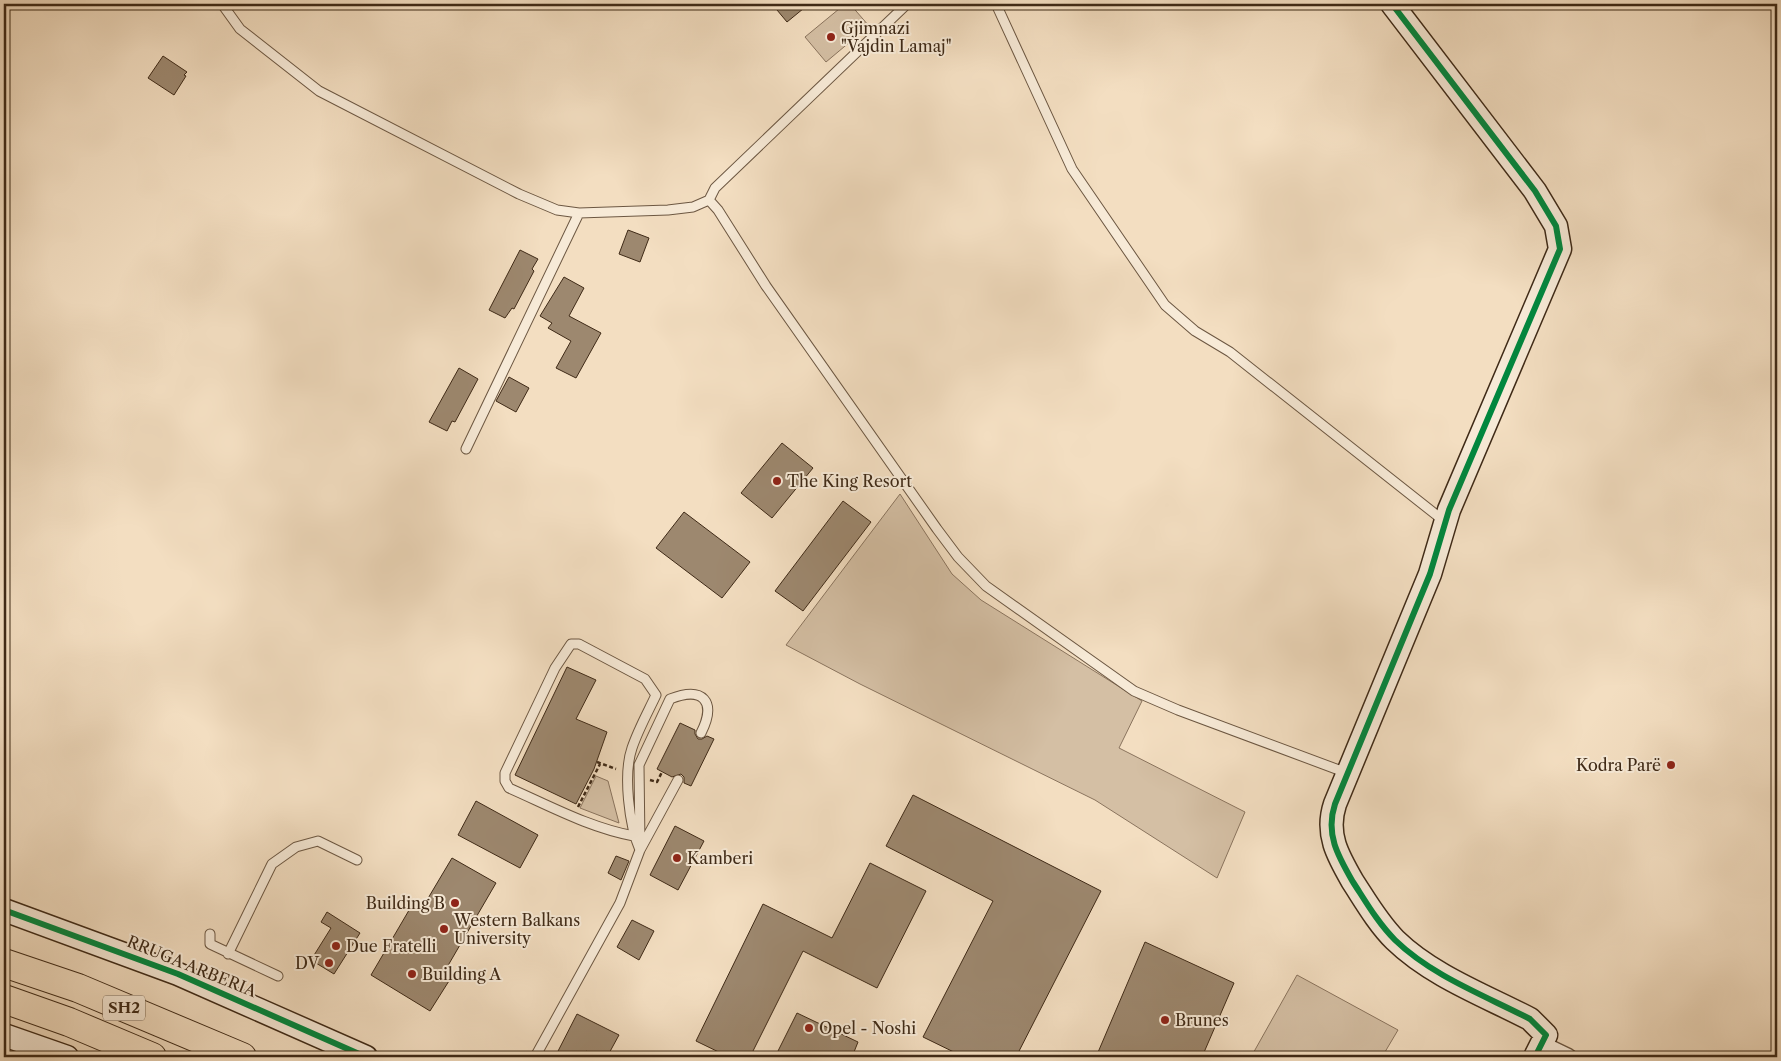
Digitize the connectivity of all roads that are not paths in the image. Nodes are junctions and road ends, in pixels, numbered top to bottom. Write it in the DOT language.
graph roads {
  1 [pos="222,4"];
  2 [pos="907,4"];
  3 [pos="996,4"];
  4 [pos="1392,4"];
  5 [pos="709,200"];
  6 [pos="579,213"];
  7 [pos="466,449"];
  8 [pos="1445,522"];
  9 [pos="701,733"];
  10 [pos="1348,773"];
  11 [pos="678,780"];
  12 [pos="634,836"];
  13 [pos="640,850"];
  14 [pos="357,860"];
  15 [pos="4,910"];
  16 [pos="210,934"];
  17 [pos="228,954"];
  18 [pos="4,962"];
  19 [pos="278,976"];
  20 [pos="4,999"];
  21 [pos="4,1035"];
  22 [pos="1538,1051"];
  23 [pos="67,1057"];
  24 [pos="152,1057"];
  25 [pos="242,1057"];
  26 [pos="366,1057"];
  27 [pos="535,1057"];
  28 [pos="1568,1057"];
  1 -- 6 [label="lane"];
  2 -- 5 [label="lane"];
  3 -- 8 [label="lane"];
  4 -- 8 [label="street"];
  5 -- 6 [label="lane"];
  5 -- 10 [label="lane"];
  6 -- 7 [label="lane"];
  8 -- 10 [label="street"];
  9 -- 13 [label="lane"];
  10 -- 22 [label="street"];
  11 -- 13 [label="lane"];
  12 -- 12 [label="lane"];
  12 -- 13 [label="lane"];
  13 -- 27 [label="lane"];
  14 -- 17 [label="lane"];
  15 -- 26 [label="street, RRUGA ARBERIA"];
  16 -- 17 [label="lane"];
  17 -- 19 [label="lane"];
  18 -- 25 [label="highway, SH2"];
  20 -- 24 [label="highway, SH2"];
  21 -- 23 [label="street"];
  22 -- 28 [label="street"];
}
